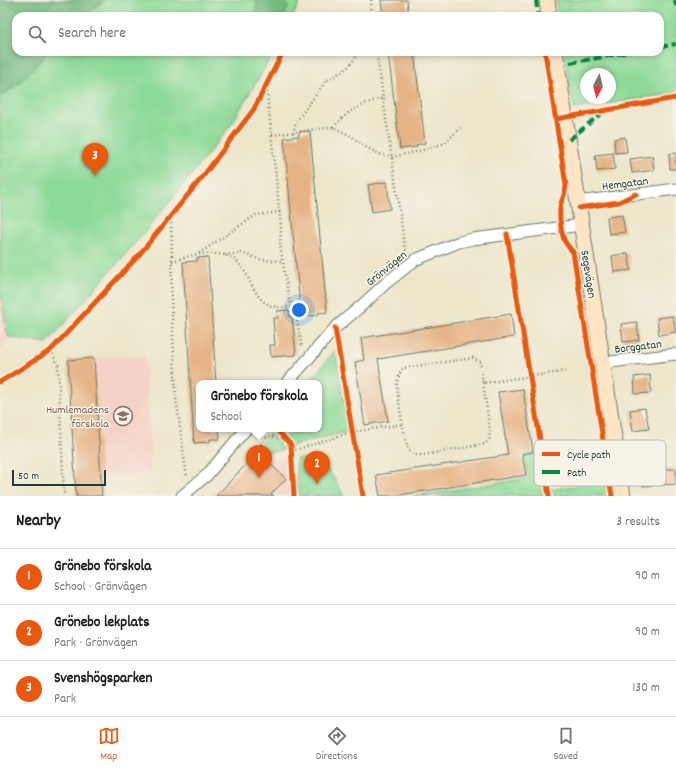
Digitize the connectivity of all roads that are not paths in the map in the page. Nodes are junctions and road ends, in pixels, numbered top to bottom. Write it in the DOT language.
graph roads {
  1 [pos="547,0"];
  2 [pos="548,12"];
  3 [pos="556,56"];
  4 [pos="676,190"];
  5 [pos="578,202"];
  6 [pos="581,225"];
  7 [pos="676,354"];
  8 [pos="602,363"];
  9 [pos="290,380"];
  10 [pos="243,432"];
  11 [pos="614,440"];
  12 [pos="621,486"];
  13 [pos="185,493"];
  14 [pos="623,496"];
  1 -- 2 [label="street"];
  3 -- 5 [label="street, Segevägen"];
  4 -- 5 [label="street, Hemgatan"];
  5 -- 6 [label="street, Segevägen"];
  6 -- 8 [label="street, Segevägen"];
  6 -- 9 [label="street, Grönvägen"];
  7 -- 8 [label="street, Borggatan"];
  8 -- 11 [label="street, Segevägen"];
  10 -- 13 [label="street"];
  12 -- 14 [label="street, Segevägen"];
}
